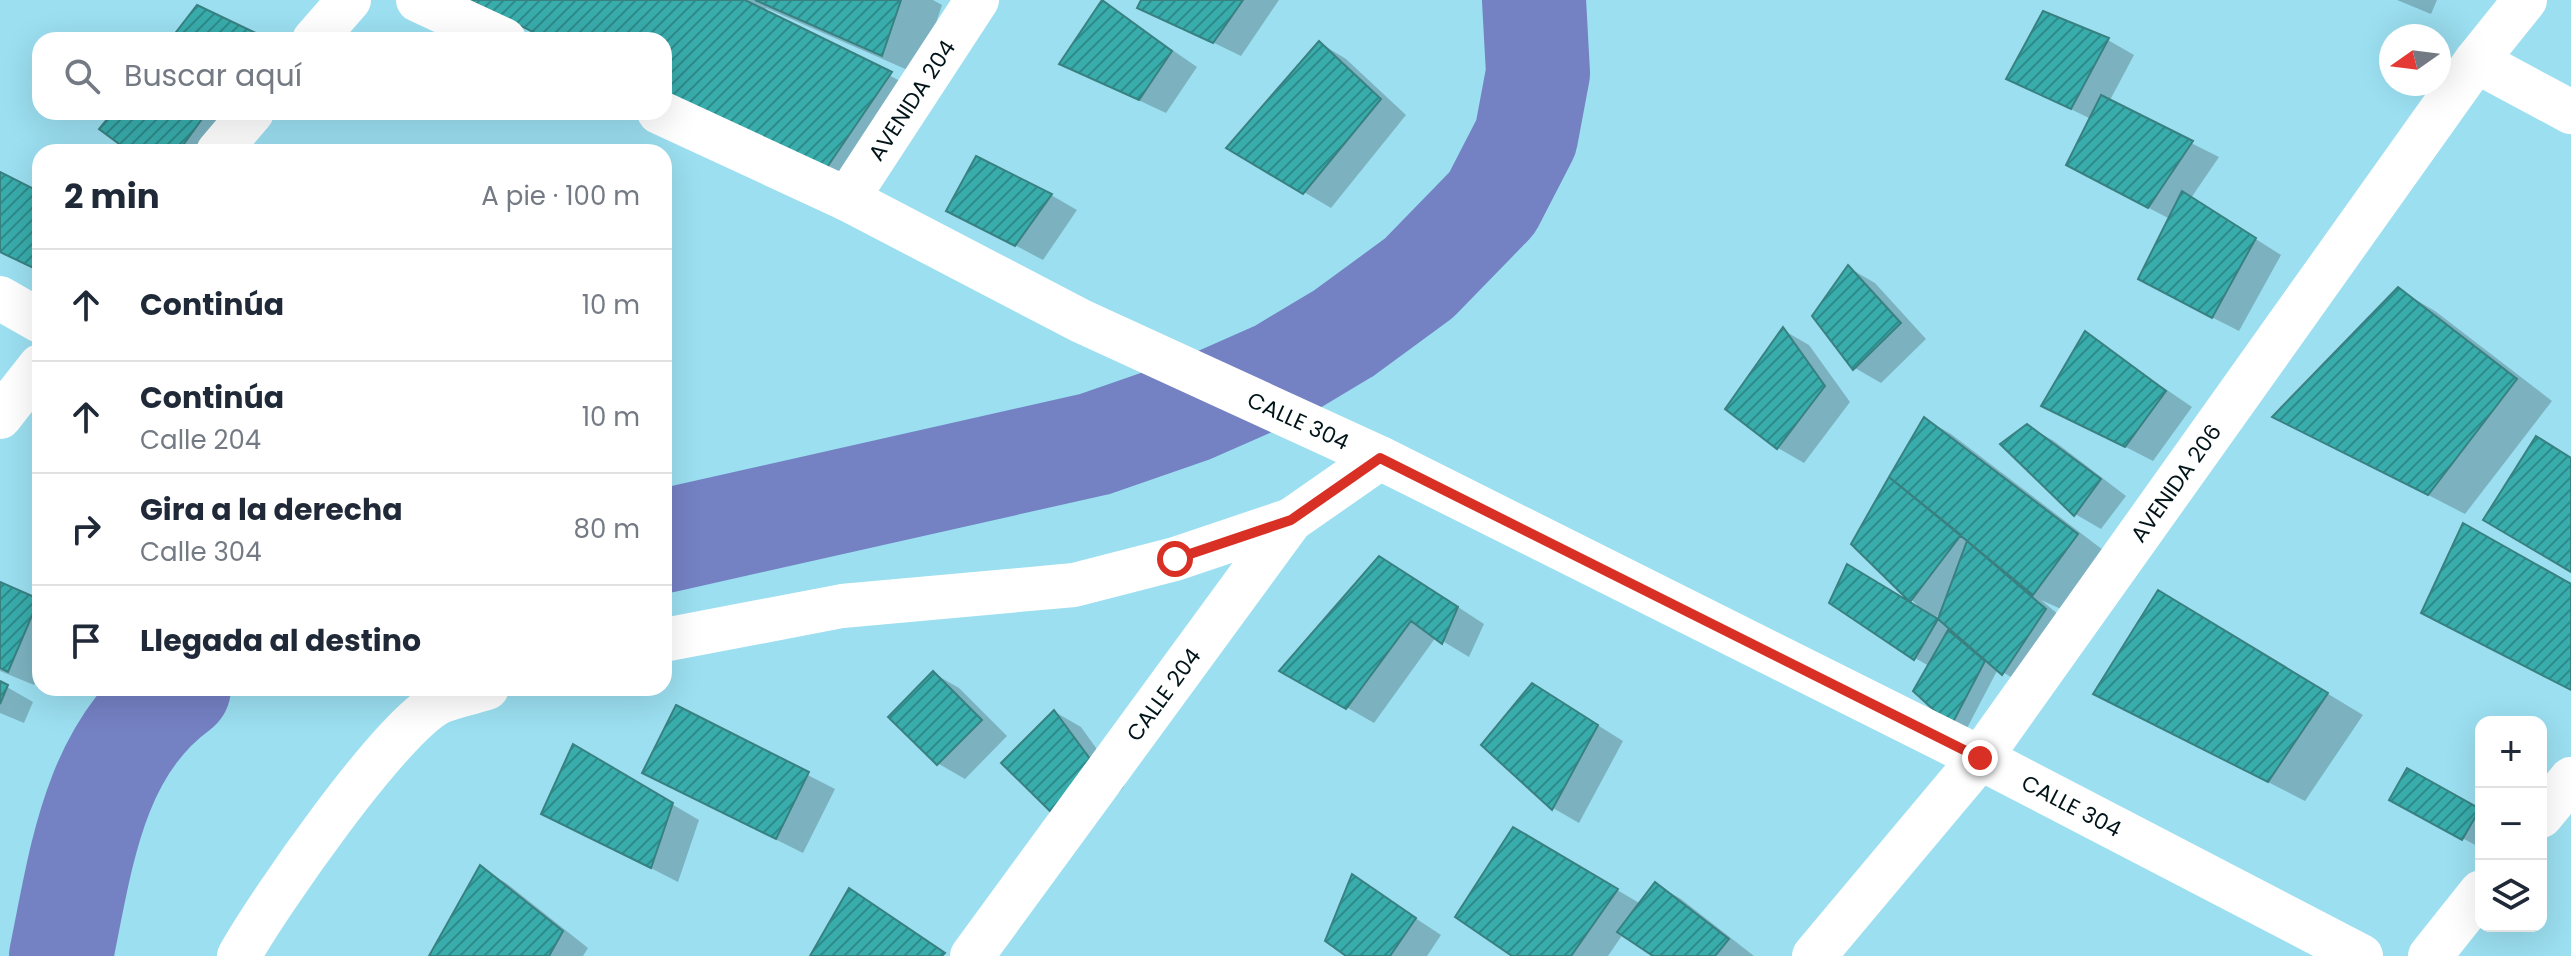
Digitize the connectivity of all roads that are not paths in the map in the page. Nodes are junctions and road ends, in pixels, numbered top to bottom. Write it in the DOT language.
graph roads {
  1 [pos="349,0"];
  2 [pos="418,0"];
  3 [pos="977,0"];
  4 [pos="2525,0"];
  5 [pos="321,32"];
  6 [pos="487,32"];
  7 [pos="2476,61"];
  8 [pos="2571,112"];
  9 [pos="672,118"];
  10 [pos="245,120"];
  11 [pos="225,144"];
  12 [pos="847,199"];
  13 [pos="0,298"];
  14 [pos="32,316"];
  15 [pos="32,376"];
  16 [pos="0,417"];
  17 [pos="1380,458"];
  18 [pos="1291,520"];
  19 [pos="672,638"];
  20 [pos="461,696"];
  21 [pos="1980,758"];
  22 [pos="2571,779"];
  23 [pos="2547,809"];
  24 [pos="2475,900"];
  25 [pos="239,956"];
  26 [pos="972,956"];
  27 [pos="1814,956"];
  28 [pos="2361,956"];
  29 [pos="2430,956"];
  1 -- 5 [label="street"];
  2 -- 6 [label="street"];
  3 -- 12 [label="street, AVENIDA 204"];
  4 -- 7 [label="street, AVENIDA 206"];
  7 -- 8 [label="street"];
  7 -- 21 [label="street, AVENIDA 206"];
  9 -- 12 [label="street, CALLE 304"];
  10 -- 11 [label="street"];
  12 -- 17 [label="street, CALLE 304"];
  13 -- 14 [label="street"];
  15 -- 16 [label="street"];
  17 -- 18 [label="street, CALLE 204"];
  17 -- 21 [label="street, CALLE 304"];
  18 -- 19 [label="street"];
  18 -- 26 [label="street, CALLE 204"];
  20 -- 25 [label="street"];
  21 -- 27 [label="street, AVENIDA 206"];
  21 -- 28 [label="street, CALLE 304"];
  22 -- 23 [label="street"];
  24 -- 29 [label="street"];
}
